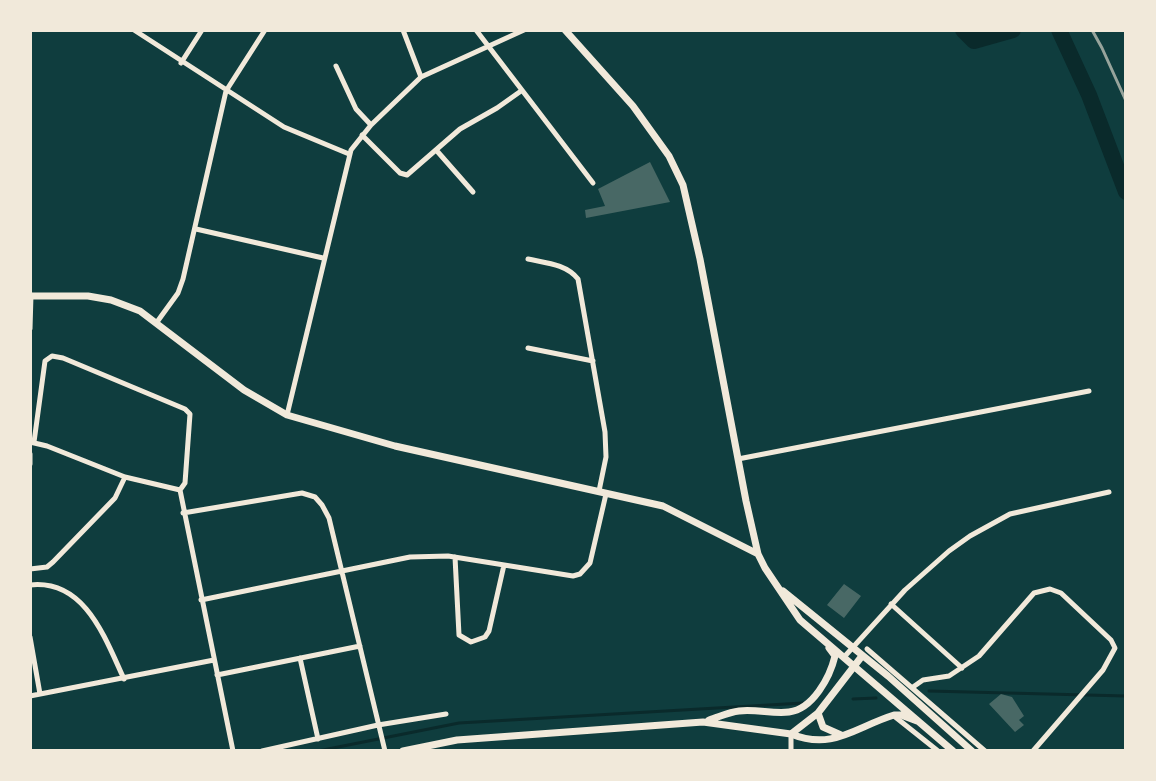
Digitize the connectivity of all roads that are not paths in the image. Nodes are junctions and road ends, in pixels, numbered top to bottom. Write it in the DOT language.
graph roads {
  1 [pos="134,30"];
  2 [pos="202,30"];
  3 [pos="265,30"];
  4 [pos="403,30"];
  5 [pos="476,30"];
  6 [pos="524,30"];
  7 [pos="565,30"];
  8 [pos="486,46"];
  9 [pos="181,63"];
  10 [pos="336,66"];
  11 [pos="421,77"];
  12 [pos="226,91"];
  13 [pos="521,91"];
  14 [pos="371,125"];
  15 [pos="362,135"];
  16 [pos="437,151"];
  17 [pos="349,154"];
  18 [pos="593,183"];
  19 [pos="473,192"];
  20 [pos="196,229"];
  21 [pos="324,258"];
  22 [pos="528,259"];
  23 [pos="30,295"];
  24 [pos="157,322"];
  25 [pos="30,329"];
  26 [pos="528,348"];
  27 [pos="593,361"];
  28 [pos="1089,391"];
  29 [pos="287,415"];
  30 [pos="32,442"];
  31 [pos="30,454"];
  32 [pos="738,459"];
  33 [pos="30,464"];
  34 [pos="125,477"];
  35 [pos="180,490"];
  36 [pos="603,492"];
  37 [pos="1109,492"];
  38 [pos="183,513"];
  39 [pos="758,554"];
  40 [pos="455,557"];
  41 [pos="504,565"];
  42 [pos="30,569"];
  43 [pos="343,571"];
  44 [pos="30,585"];
  45 [pos="781,590"];
  46 [pos="201,600"];
  47 [pos="891,604"];
  48 [pos="871,630"];
  49 [pos="818,633"];
  50 [pos="30,637"];
  51 [pos="360,646"];
  52 [pos="852,647"];
  53 [pos="864,652"];
  54 [pos="845,656"];
  55 [pos="300,658"];
  56 [pos="214,660"];
  57 [pos="855,665"];
  58 [pos="962,668"];
  59 [pos="217,675"];
  60 [pos="124,679"];
  61 [pos="913,687"];
  62 [pos="40,694"];
  63 [pos="30,696"];
  64 [pos="818,713"];
  65 [pos="446,714"];
  66 [pos="894,715"];
  67 [pos="703,722"];
  68 [pos="923,723"];
  69 [pos="378,725"];
  70 [pos="791,734"];
  71 [pos="844,736"];
  72 [pos="318,739"];
  73 [pos="457,740"];
  74 [pos="233,751"];
  75 [pos="262,751"];
  76 [pos="385,751"];
  77 [pos="403,751"];
  78 [pos="457,751"];
  79 [pos="791,751"];
  80 [pos="938,751"];
  81 [pos="953,751"];
  82 [pos="972,751"];
  83 [pos="985,751"];
  84 [pos="1033,751"];
  1 -- 9 [label="street"];
  2 -- 9 [label="street"];
  3 -- 12 [label="street"];
  4 -- 11 [label="street"];
  5 -- 8 [label="street"];
  6 -- 8 [label="street"];
  7 -- 32 [label="main road"];
  8 -- 11 [label="street"];
  8 -- 13 [label="street"];
  9 -- 12 [label="street"];
  10 -- 14 [label="street"];
  11 -- 14 [label="street"];
  12 -- 17 [label="street"];
  12 -- 20 [label="street"];
  13 -- 16 [label="street"];
  13 -- 18 [label="street"];
  14 -- 15 [label="street"];
  15 -- 16 [label="street"];
  15 -- 17 [label="street"];
  16 -- 19 [label="street"];
  17 -- 21 [label="street"];
  20 -- 21 [label="street"];
  20 -- 24 [label="street"];
  21 -- 29 [label="street"];
  22 -- 27 [label="street"];
  23 -- 24 [label="main road"];
  23 -- 25 [label="street"];
  24 -- 29 [label="main road"];
  26 -- 27 [label="street"];
  27 -- 36 [label="street"];
  28 -- 32 [label="street"];
  29 -- 36 [label="main road"];
  30 -- 34 [label="street"];
  30 -- 35 [label="street"];
  31 -- 33 [label="street"];
  32 -- 39 [label="main road"];
  34 -- 35 [label="street"];
  34 -- 42 [label="street"];
  35 -- 38 [label="street"];
  36 -- 39 [label="main road"];
  36 -- 41 [label="street"];
  37 -- 47 [label="street"];
  38 -- 43 [label="street"];
  38 -- 46 [label="street"];
  39 -- 45 [label="main road"];
  40 -- 41 [label="street"];
  40 -- 41 [label="street"];
  40 -- 43 [label="street"];
  43 -- 46 [label="street"];
  43 -- 51 [label="street"];
  44 -- 60 [label="street"];
  45 -- 49 [label="main road"];
  45 -- 52 [label="main road"];
  46 -- 56 [label="street"];
  47 -- 48 [label="street"];
  47 -- 58 [label="street"];
  48 -- 52 [label="street"];
  48 -- 53 [label="street"];
  49 -- 54 [label="main road"];
  49 -- 67 [label="main road"];
  50 -- 62 [label="street"];
  51 -- 55 [label="street"];
  51 -- 69 [label="street"];
  52 -- 53 [label="main road"];
  52 -- 54 [label="street"];
  53 -- 57 [label="main road"];
  53 -- 61 [label="street"];
  53 -- 82 [label="main road"];
  54 -- 57 [label="main road"];
  55 -- 59 [label="street"];
  55 -- 72 [label="street"];
  56 -- 59 [label="street"];
  56 -- 60 [label="street"];
  57 -- 64 [label="main road"];
  57 -- 68 [label="main road"];
  58 -- 61 [label="street"];
  58 -- 84 [label="street"];
  59 -- 74 [label="street"];
  60 -- 62 [label="street"];
  61 -- 83 [label="street"];
  62 -- 63 [label="street"];
  64 -- 70 [label="main road"];
  64 -- 71 [label="main road"];
  65 -- 69 [label="street"];
  66 -- 68 [label="main road"];
  66 -- 71 [label="main road"];
  66 -- 80 [label="street"];
  67 -- 70 [label="main road"];
  67 -- 73 [label="main road"];
  68 -- 81 [label="main road"];
  69 -- 72 [label="street"];
  69 -- 76 [label="street"];
  70 -- 71 [label="main road"];
  70 -- 79 [label="street"];
  72 -- 75 [label="street"];
  73 -- 77 [label="main road"];
  73 -- 78 [label="street"];
}
